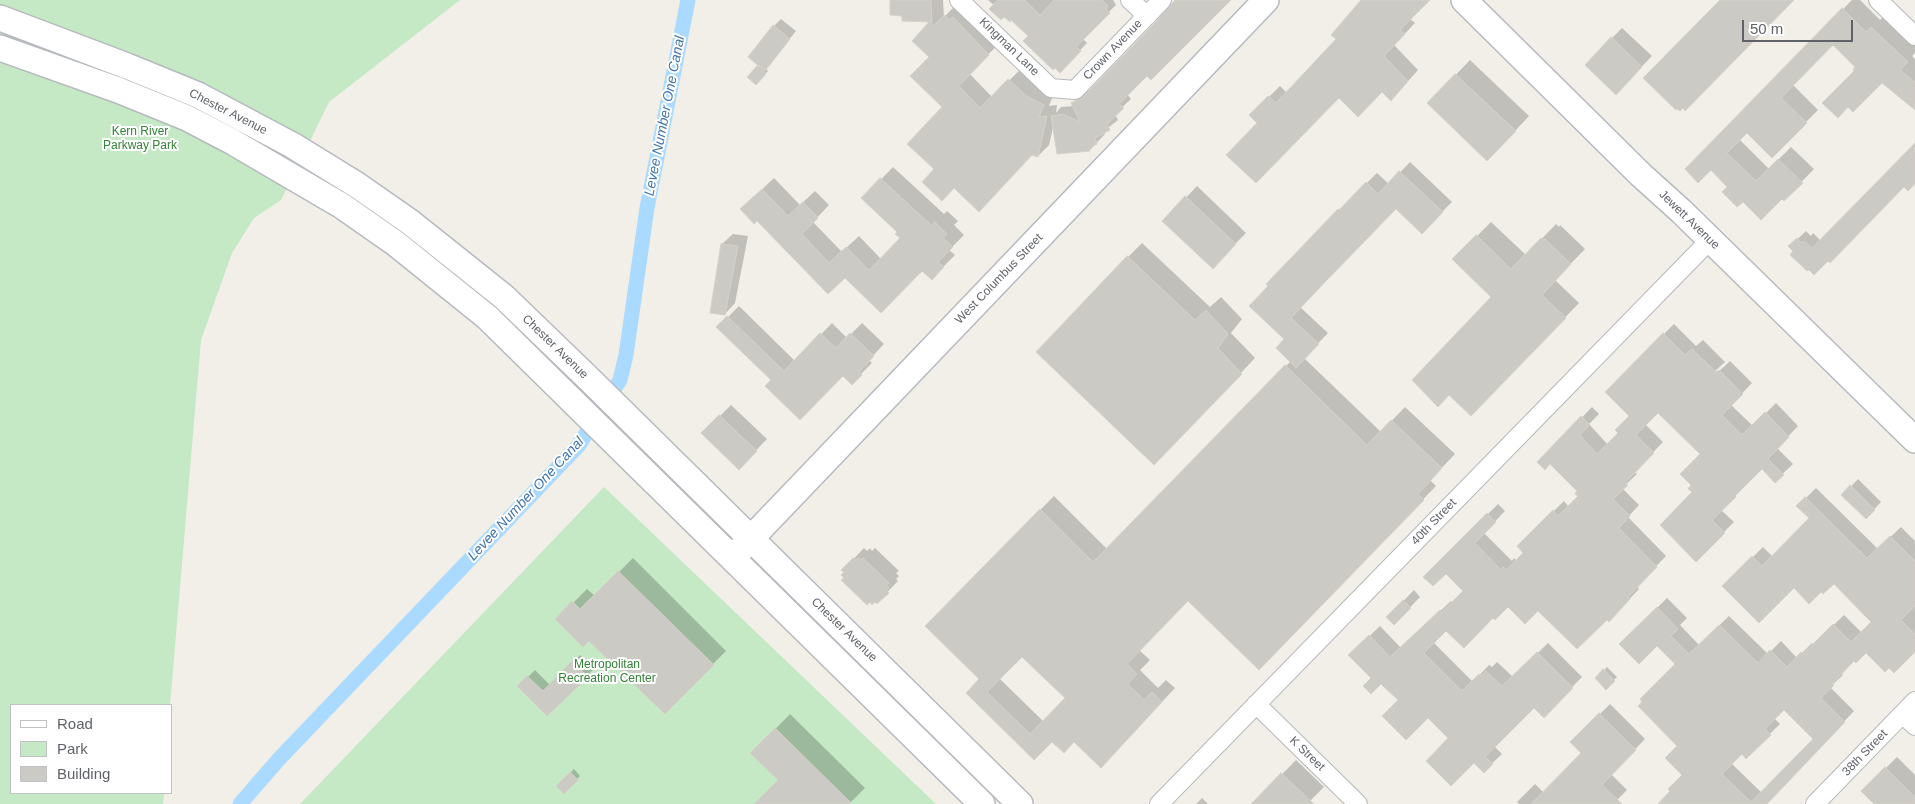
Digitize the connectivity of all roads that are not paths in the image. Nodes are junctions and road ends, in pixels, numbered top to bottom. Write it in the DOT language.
graph roads {
  1 [pos="959,0"];
  2 [pos="1130,0"];
  3 [pos="1162,0"];
  4 [pos="1266,0"];
  5 [pos="1464,0"];
  6 [pos="1878,0"];
  7 [pos="1147,16"];
  8 [pos="0,18"];
  9 [pos="1913,30"];
  10 [pos="0,48"];
  11 [pos="1060,90"];
  12 [pos="1710,240"];
  13 [pos="1915,440"];
  14 [pos="750,539"];
  15 [pos="732,558"];
  16 [pos="1915,701"];
  17 [pos="1256,704"];
  18 [pos="1902,714"];
  19 [pos="1915,726"];
  20 [pos="982,804"];
  21 [pos="1020,804"];
  22 [pos="1158,804"];
  23 [pos="1358,804"];
  24 [pos="1815,804"];
  1 -- 11 [label="street, Kingman Lane"];
  2 -- 7 [label="street"];
  3 -- 7 [label="street, Crown Avenue"];
  4 -- 14 [label="main road, West Columbus Street"];
  5 -- 12 [label="main road, Jewett Avenue"];
  6 -- 9 [label="street"];
  7 -- 11 [label="street, Crown Avenue"];
  8 -- 14 [label="main road, Chester Avenue"];
  10 -- 15 [label="main road, Chester Avenue"];
  12 -- 13 [label="main road, Jewett Avenue"];
  12 -- 17 [label="street, 40th Street"];
  14 -- 15 [label="main road, West Columbus Street"];
  14 -- 21 [label="main road, Chester Avenue"];
  15 -- 20 [label="main road, Chester Avenue"];
  16 -- 18 [label="street, 38th Street"];
  17 -- 22 [label="street, 40th Street"];
  17 -- 23 [label="street, K Street"];
  18 -- 19 [label="street"];
  18 -- 24 [label="street, 38th Street"];
}
